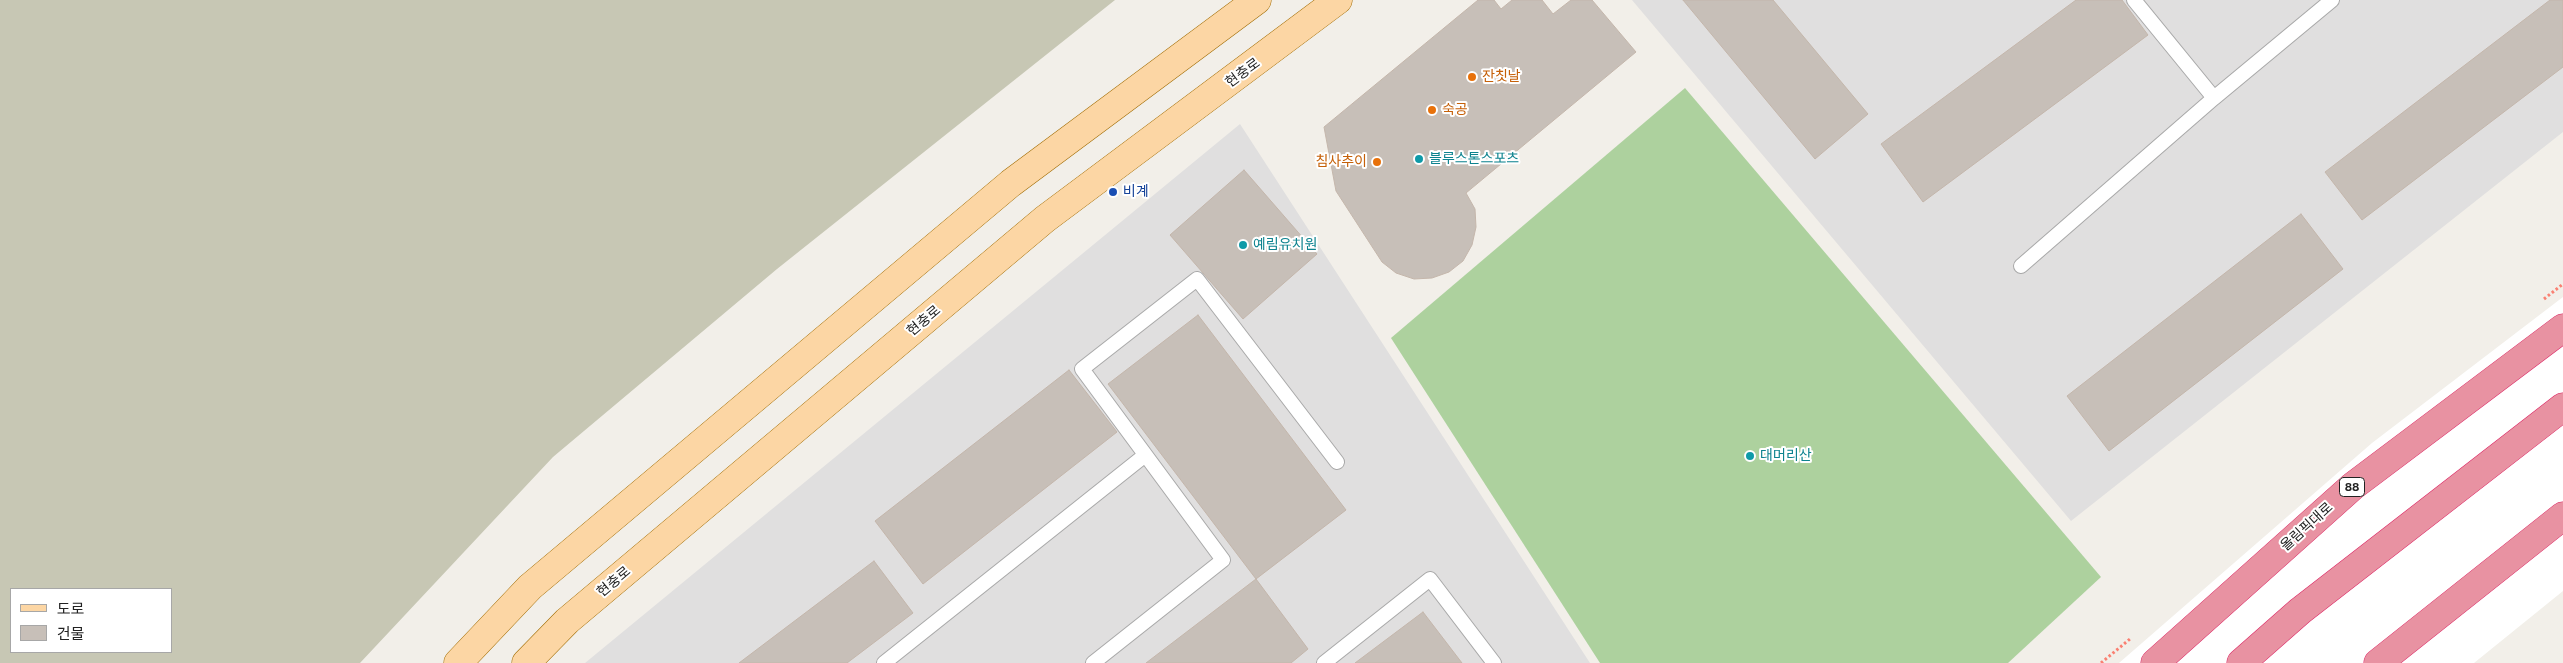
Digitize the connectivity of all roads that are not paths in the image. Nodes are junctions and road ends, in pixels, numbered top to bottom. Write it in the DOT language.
graph roads {
  1 [pos="1257,0"];
  2 [pos="1338,0"];
  3 [pos="2134,0"];
  4 [pos="2332,0"];
  5 [pos="2214,98"];
  6 [pos="2021,266"];
  7 [pos="2563,328"];
  8 [pos="2563,407"];
  9 [pos="1144,456"];
  10 [pos="1338,462"];
  11 [pos="2563,516"];
  12 [pos="469,659"];
  13 [pos="526,663"];
  14 [pos="884,663"];
  15 [pos="1093,663"];
  16 [pos="1324,663"];
  17 [pos="1494,663"];
  18 [pos="2155,663"];
  19 [pos="2242,663"];
  20 [pos="2378,663"];
  1 -- 12 [label="main road"];
  2 -- 13 [label="main road, 현충로"];
  3 -- 5 [label="lane"];
  4 -- 5 [label="lane"];
  5 -- 6 [label="lane"];
  7 -- 18 [label="highway, 올림픽대로 / 88"];
  8 -- 19 [label="highway"];
  9 -- 10 [label="lane"];
  9 -- 14 [label="lane"];
  9 -- 15 [label="lane"];
  11 -- 20 [label="highway"];
  16 -- 17 [label="lane"];
}
